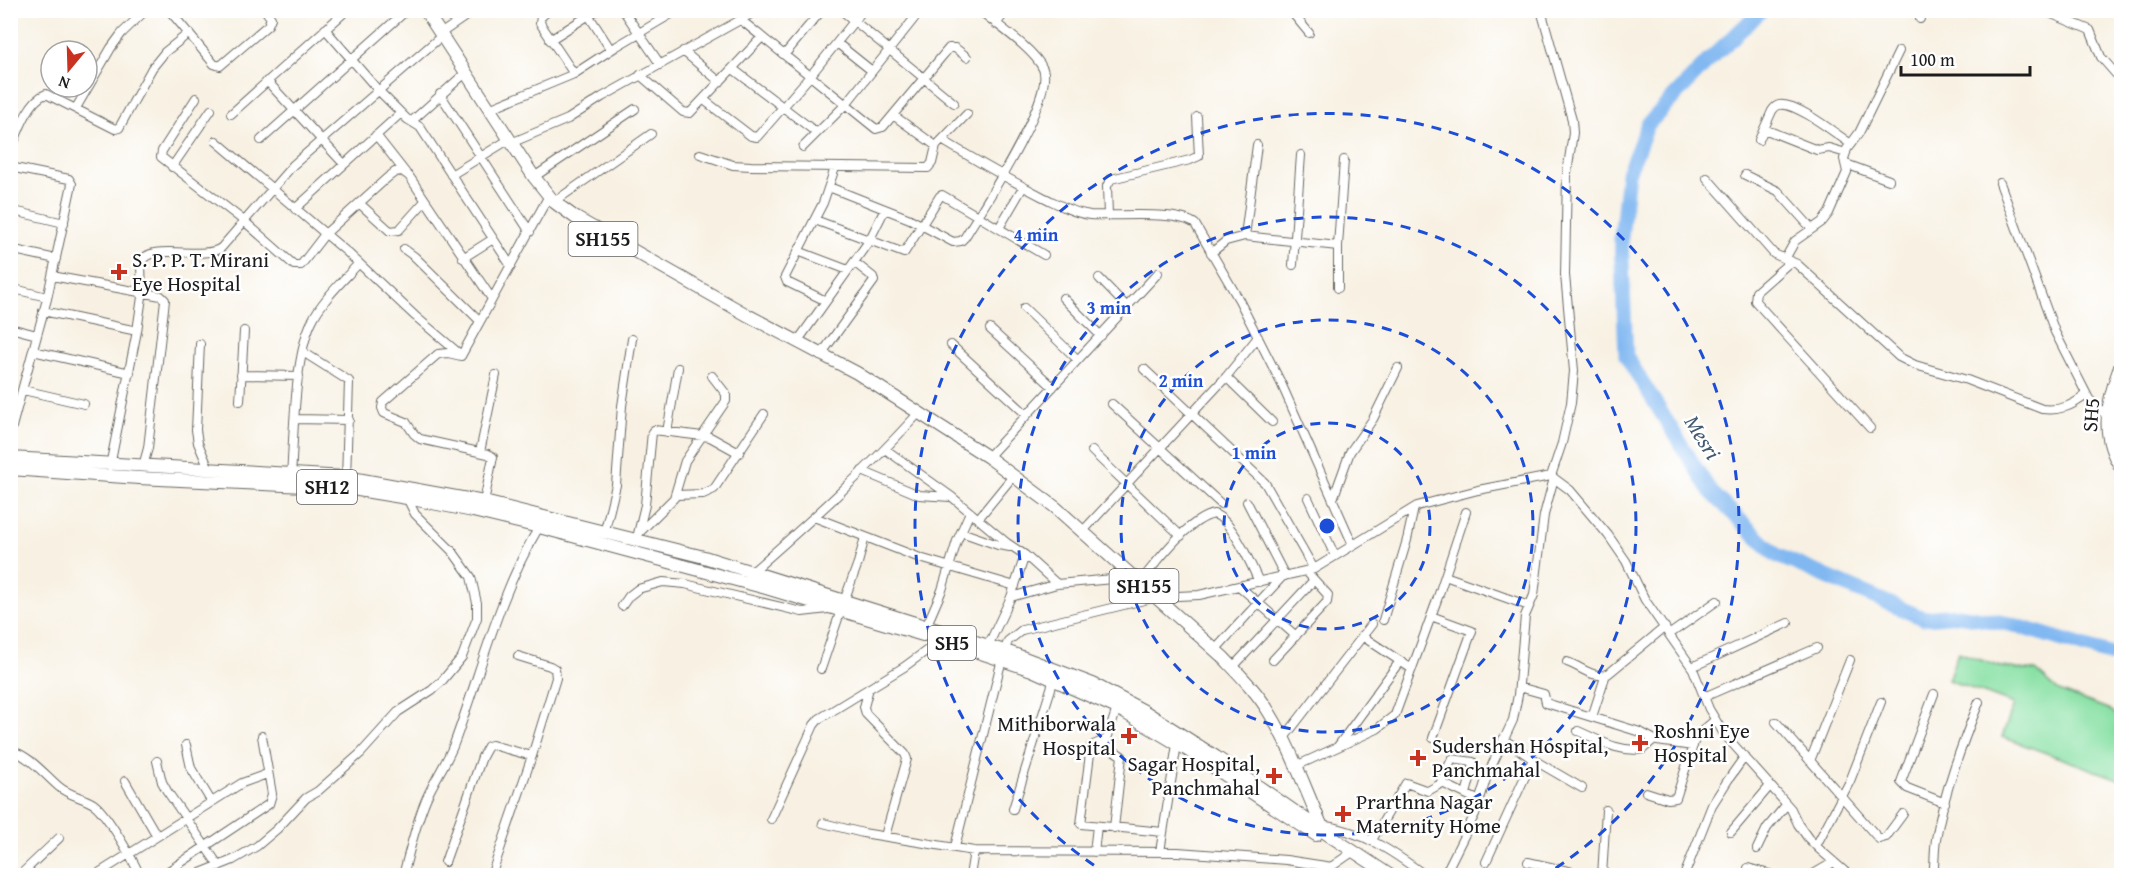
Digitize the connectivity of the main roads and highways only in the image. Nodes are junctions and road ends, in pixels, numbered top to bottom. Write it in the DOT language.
graph roads {
  1 [pos="419,10"];
  2 [pos="425,10"];
  3 [pos="439,37"];
  4 [pos="497,126"];
  5 [pos="508,142"];
  6 [pos="550,201"];
  7 [pos="820,357"];
  8 [pos="2121,362"];
  9 [pos="2121,394"];
  10 [pos="886,395"];
  11 [pos="2111,420"];
  12 [pos="2121,444"];
  13 [pos="10,458"];
  14 [pos="10,469"];
  15 [pos="2121,469"];
  16 [pos="109,470"];
  17 [pos="291,479"];
  18 [pos="346,482"];
  19 [pos="636,545"];
  20 [pos="746,578"];
  21 [pos="782,593"];
  22 [pos="1152,598"];
  23 [pos="839,607"];
  24 [pos="1003,656"];
  25 [pos="1308,825"];
  26 [pos="1323,833"];
  27 [pos="1350,853"];
  28 [pos="1376,876"];
  29 [pos="1390,876"];
  1 -- 3 [label="main road, SH155"];
  2 -- 3 [label="main road, SH155"];
  3 -- 4 [label="main road, SH155"];
  3 -- 4 [label="main road, SH155"];
  4 -- 5 [label="main road, SH155"];
  5 -- 6 [label="main road, SH155"];
  5 -- 6 [label="main road, SH155"];
  6 -- 7 [label="main road, SH155"];
  6 -- 7 [label="main road, SH155"];
  7 -- 10 [label="main road, SH155"];
  8 -- 11 [label="main road, SH5"];
  9 -- 11 [label="main road, SH5"];
  10 -- 22 [label="main road, SH155"];
  10 -- 22 [label="main road, SH155"];
  11 -- 12 [label="main road, SH5"];
  11 -- 15 [label="main road, SH5"];
  13 -- 16 [label="main road"];
  14 -- 16 [label="main road, SH12"];
  16 -- 17 [label="main road, SH12"];
  16 -- 17 [label="main road"];
  17 -- 18 [label="main road, SH12"];
  18 -- 19 [label="main road, SH12"];
  18 -- 19 [label="main road"];
  19 -- 20 [label="main road, SH12"];
  19 -- 20 [label="main road"];
  20 -- 21 [label="main road, SH12"];
  20 -- 23 [label="main road"];
  21 -- 23 [label="main road, SH5"];
  22 -- 25 [label="main road, SH155"];
  22 -- 26 [label="main road, SH155"];
  23 -- 24 [label="main road, SH5"];
  23 -- 24 [label="main road"];
  24 -- 25 [label="main road, SH5"];
  24 -- 25 [label="main road"];
  25 -- 26 [label="main road"];
  26 -- 27 [label="main road"];
  27 -- 28 [label="main road"];
  27 -- 29 [label="main road"];
}
